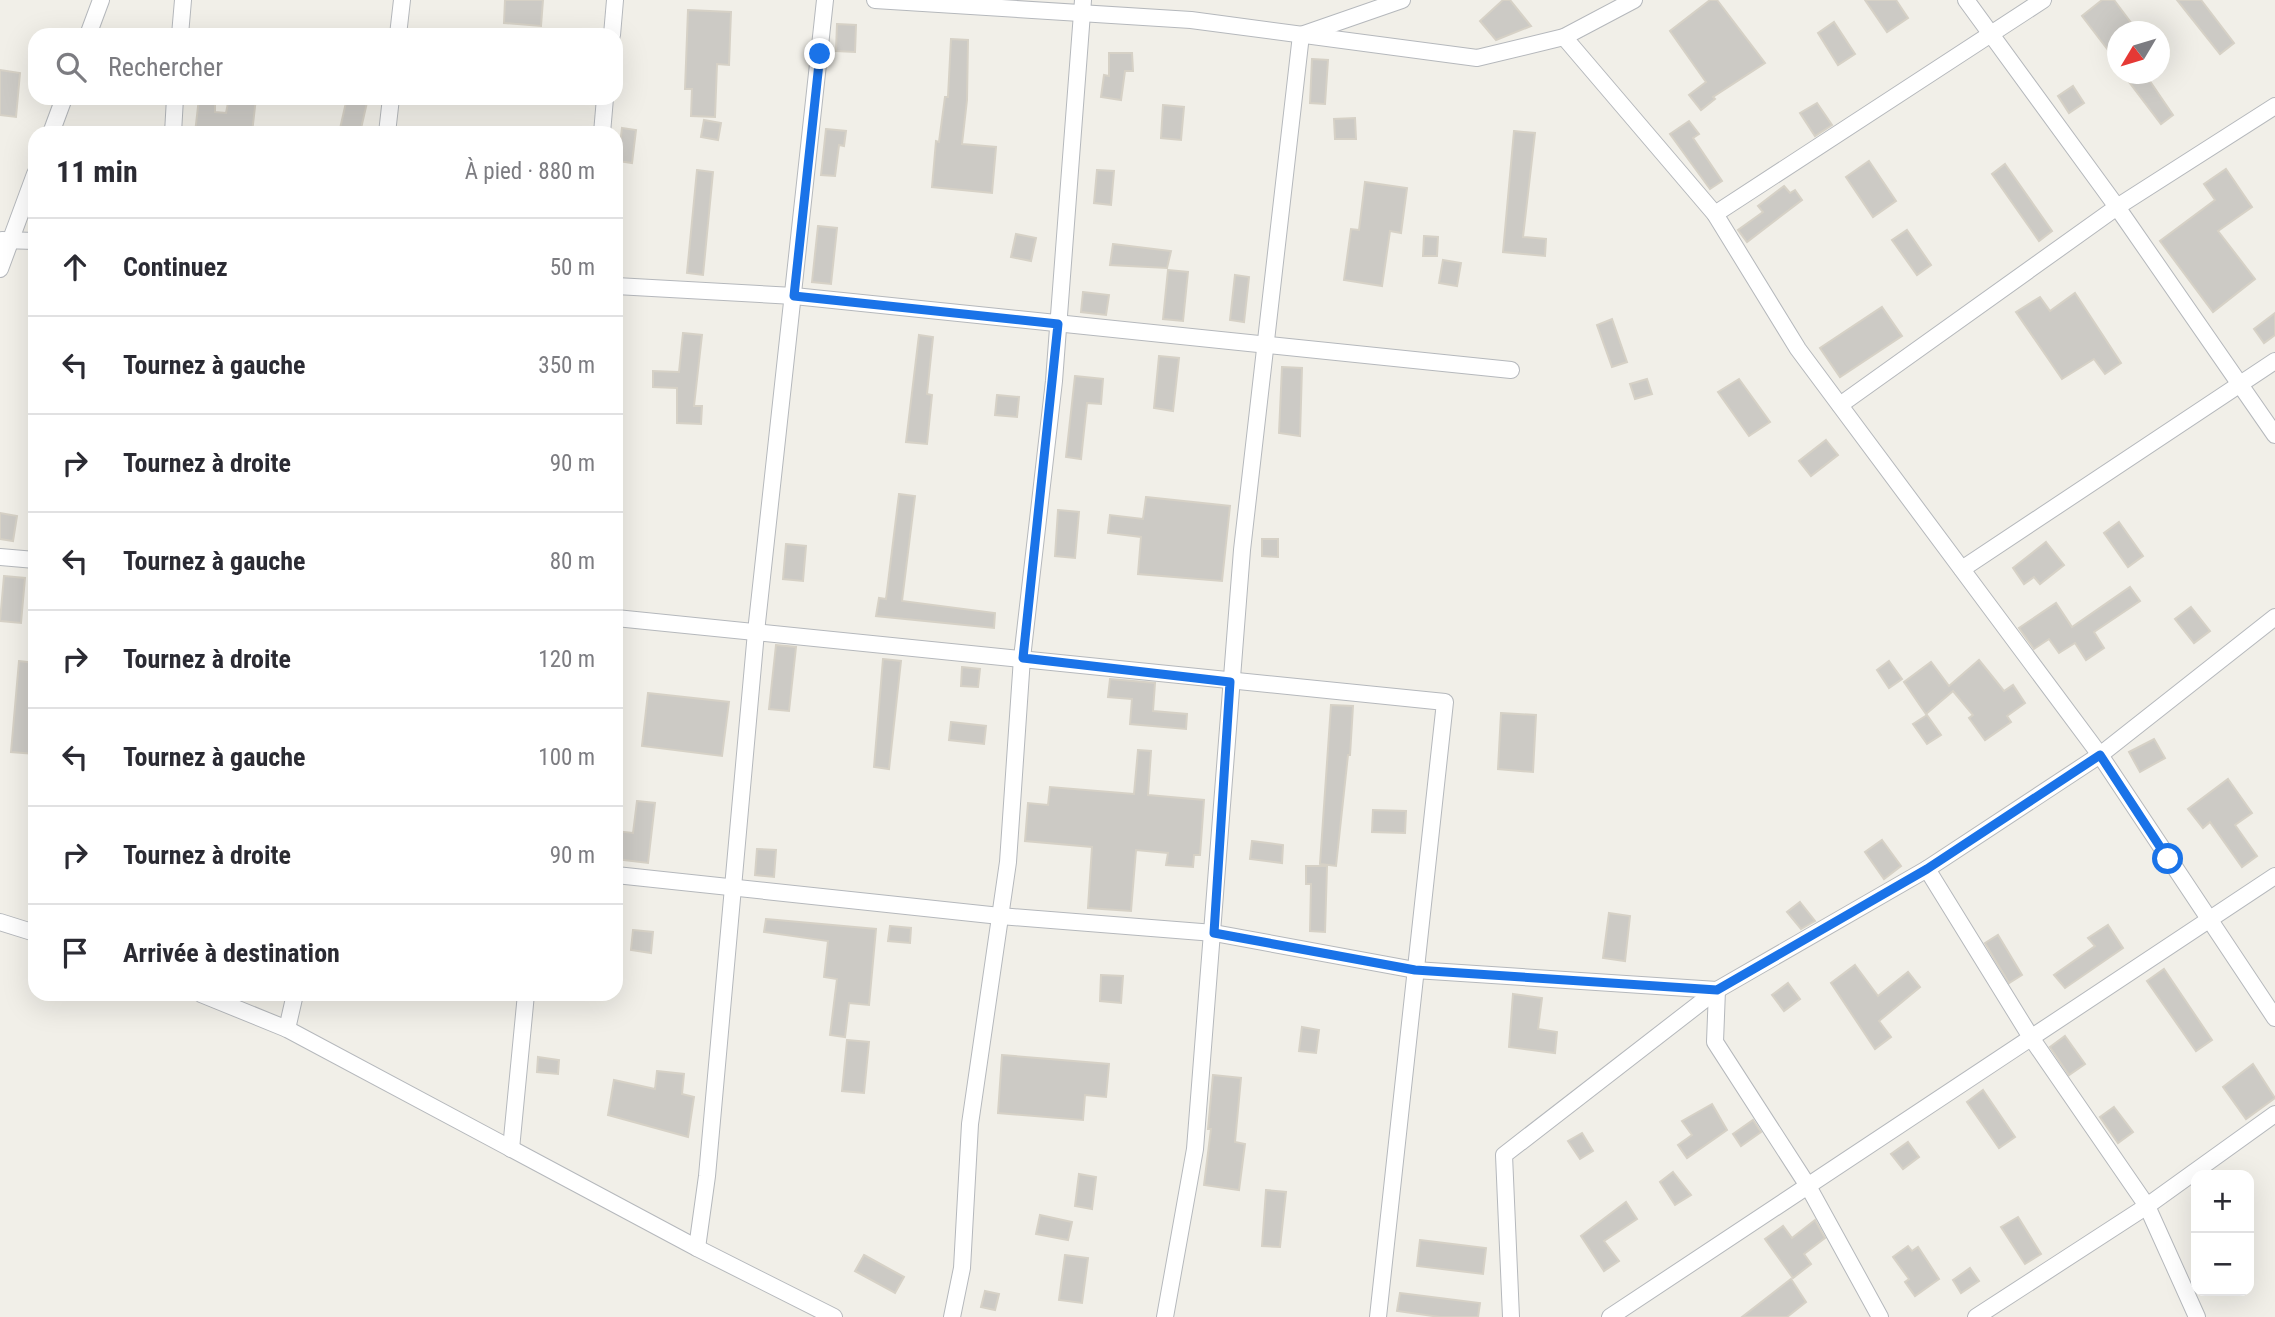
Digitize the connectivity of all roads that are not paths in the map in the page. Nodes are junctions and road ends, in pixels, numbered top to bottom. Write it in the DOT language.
graph roads {
  1 [pos="102,0"];
  2 [pos="183,0"];
  3 [pos="402,0"];
  4 [pos="615,0"];
  5 [pos="825,0"];
  6 [pos="875,0"];
  7 [pos="1402,0"];
  8 [pos="1634,0"];
  9 [pos="1966,0"];
  10 [pos="2043,0"];
  11 [pos="1082,7"];
  12 [pos="91,28"];
  13 [pos="181,28"];
  14 [pos="399,28"];
  15 [pos="613,28"];
  16 [pos="1301,35"];
  17 [pos="1991,36"];
  18 [pos="1564,37"];
  19 [pos="61,105"];
  20 [pos="175,105"];
  21 [pos="390,105"];
  22 [pos="605,105"];
  23 [pos="2275,106"];
  24 [pos="54,126"];
  25 [pos="174,126"];
  26 [pos="388,126"];
  27 [pos="603,126"];
  28 [pos="28,189"];
  29 [pos="2117,208"];
  30 [pos="1715,214"];
  31 [pos="5,240"];
  32 [pos="28,241"];
  33 [pos="0,269"];
  34 [pos="623,286"];
  35 [pos="794,296"];
  36 [pos="1058,324"];
  37 [pos="1265,345"];
  38 [pos="2275,361"];
  39 [pos="1511,370"];
  40 [pos="2240,384"];
  41 [pos="1840,405"];
  42 [pos="2275,435"];
  43 [pos="0,557"];
  44 [pos="28,559"];
  45 [pos="1962,569"];
  46 [pos="2275,617"];
  47 [pos="623,619"];
  48 [pos="756,632"];
  49 [pos="1023,658"];
  50 [pos="1230,682"];
  51 [pos="2100,755"];
  52 [pos="1927,869"];
  53 [pos="623,876"];
  54 [pos="2275,876"];
  55 [pos="734,889"];
  56 [pos="1000,916"];
  57 [pos="0,922"];
  58 [pos="2208,922"];
  59 [pos="28,931"];
  60 [pos="1214,933"];
  61 [pos="1415,970"];
  62 [pos="1717,990"];
  63 [pos="218,1001"];
  64 [pos="293,1001"];
  65 [pos="525,1001"];
  66 [pos="2275,1018"];
  67 [pos="287,1029"];
  68 [pos="2032,1039"];
  69 [pos="2275,1114"];
  70 [pos="512,1149"];
  71 [pos="1808,1186"];
  72 [pos="2147,1206"];
  73 [pos="696,1248"];
  74 [pos="834,1317"];
  75 [pos="952,1317"];
  76 [pos="1165,1317"];
  77 [pos="1378,1317"];
  78 [pos="1511,1317"];
  79 [pos="1610,1317"];
  80 [pos="1880,1317"];
  81 [pos="1976,1317"];
  82 [pos="2197,1317"];
  1 -- 12 [label="street"];
  2 -- 13 [label="street"];
  3 -- 14 [label="street"];
  4 -- 15 [label="street"];
  5 -- 35 [label="street"];
  6 -- 11 [label="street"];
  7 -- 16 [label="street"];
  8 -- 18 [label="street"];
  9 -- 17 [label="street"];
  10 -- 17 [label="street"];
  11 -- 16 [label="street"];
  11 -- 36 [label="street"];
  16 -- 18 [label="street"];
  16 -- 37 [label="street"];
  17 -- 29 [label="street"];
  17 -- 30 [label="street"];
  18 -- 30 [label="street"];
  19 -- 24 [label="street"];
  20 -- 25 [label="street"];
  21 -- 26 [label="street"];
  22 -- 27 [label="street"];
  23 -- 29 [label="street"];
  28 -- 31 [label="street"];
  29 -- 40 [label="street"];
  29 -- 41 [label="street"];
  30 -- 41 [label="street"];
  31 -- 32 [label="street"];
  31 -- 33 [label="street"];
  34 -- 35 [label="street"];
  35 -- 36 [label="street"];
  35 -- 48 [label="street"];
  36 -- 37 [label="street"];
  36 -- 49 [label="street"];
  37 -- 39 [label="street"];
  37 -- 50 [label="street"];
  38 -- 40 [label="street"];
  40 -- 42 [label="street"];
  40 -- 45 [label="street"];
  41 -- 45 [label="street"];
  43 -- 44 [label="street"];
  45 -- 51 [label="street"];
  46 -- 51 [label="street"];
  47 -- 48 [label="street"];
  48 -- 49 [label="street"];
  48 -- 55 [label="street"];
  49 -- 50 [label="street"];
  49 -- 56 [label="street"];
  50 -- 60 [label="street"];
  50 -- 61 [label="street"];
  51 -- 52 [label="street"];
  51 -- 58 [label="street"];
  52 -- 62 [label="street"];
  52 -- 68 [label="street"];
  53 -- 55 [label="street"];
  54 -- 58 [label="street"];
  55 -- 56 [label="street"];
  55 -- 73 [label="street"];
  56 -- 60 [label="street"];
  56 -- 75 [label="street"];
  57 -- 59 [label="street"];
  58 -- 66 [label="street"];
  58 -- 68 [label="street"];
  60 -- 61 [label="street"];
  60 -- 76 [label="street"];
  61 -- 62 [label="street"];
  61 -- 77 [label="street"];
  62 -- 71 [label="street"];
  62 -- 78 [label="street"];
  63 -- 67 [label="street"];
  64 -- 67 [label="street"];
  65 -- 70 [label="street"];
  67 -- 70 [label="street"];
  68 -- 71 [label="street"];
  68 -- 72 [label="street"];
  69 -- 72 [label="street"];
  70 -- 73 [label="street"];
  71 -- 79 [label="street"];
  71 -- 80 [label="street"];
  72 -- 81 [label="street"];
  72 -- 82 [label="street"];
  73 -- 74 [label="street"];
}
